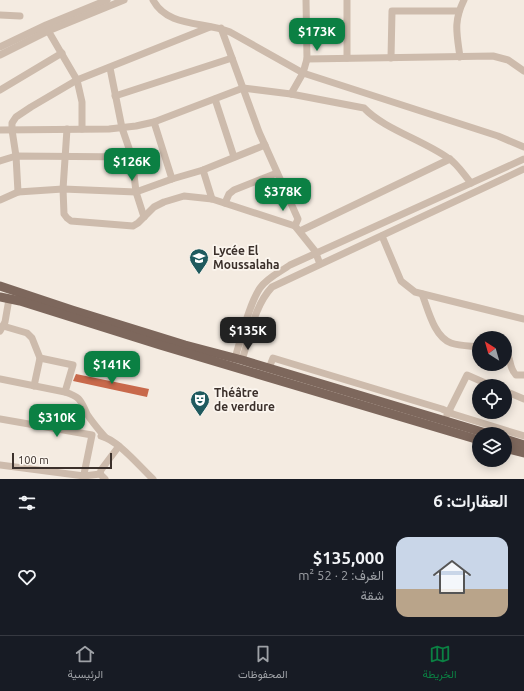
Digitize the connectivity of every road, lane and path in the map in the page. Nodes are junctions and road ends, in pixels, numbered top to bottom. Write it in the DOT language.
graph roads {
  1 [pos="107,0"];
  2 [pos="124,0"];
  3 [pos="153,0"];
  4 [pos="306,0"];
  5 [pos="347,0"];
  6 [pos="464,0"];
  7 [pos="458,12"];
  8 [pos="0,15"];
  9 [pos="20,16"];
  10 [pos="210,26"];
  11 [pos="47,28"];
  12 [pos="221,28"];
  13 [pos="0,47"];
  14 [pos="62,53"];
  15 [pos="0,54"];
  16 [pos="460,57"];
  17 [pos="232,58"];
  18 [pos="347,58"];
  19 [pos="391,58"];
  20 [pos="307,59"];
  21 [pos="110,68"];
  22 [pos="524,71"];
  23 [pos="303,73"];
  24 [pos="77,80"];
  25 [pos="243,88"];
  26 [pos="0,90"];
  27 [pos="291,94"];
  28 [pos="115,96"];
  29 [pos="215,99"];
  30 [pos="154,122"];
  31 [pos="122,128"];
  32 [pos="67,129"];
  33 [pos="82,129"];
  34 [pos="0,130"];
  35 [pos="12,130"];
  36 [pos="265,145"];
  37 [pos="524,147"];
  38 [pos="16,156"];
  39 [pos="65,157"];
  40 [pos="132,157"];
  41 [pos="234,157"];
  42 [pos="450,159"];
  43 [pos="524,159"];
  44 [pos="0,161"];
  45 [pos="524,169"];
  46 [pos="203,170"];
  47 [pos="277,173"];
  48 [pos="172,179"];
  49 [pos="471,183"];
  50 [pos="64,189"];
  51 [pos="18,192"];
  52 [pos="136,192"];
  53 [pos="212,198"];
  54 [pos="0,200"];
  55 [pos="225,203"];
  56 [pos="144,217"];
  57 [pos="298,228"];
  58 [pos="382,236"];
  59 [pos="316,253"];
  60 [pos="320,264"];
  61 [pos="0,286"];
  62 [pos="422,294"];
  63 [pos="0,296"];
  64 [pos="10,299"];
  65 [pos="524,319"];
  66 [pos="2,328"];
  67 [pos="472,346"];
  68 [pos="40,358"];
  69 [pos="239,359"];
  70 [pos="512,371"];
  71 [pos="524,375"];
  72 [pos="0,379"];
  73 [pos="476,379"];
  74 [pos="34,386"];
  75 [pos="66,392"];
  76 [pos="512,394"];
  77 [pos="524,399"];
  78 [pos="446,416"];
  79 [pos="0,419"];
  80 [pos="472,427"];
  81 [pos="92,435"];
  82 [pos="524,436"];
  83 [pos="105,437"];
  84 [pos="472,438"];
  85 [pos="512,441"];
  86 [pos="524,445"];
  87 [pos="119,446"];
  88 [pos="512,450"];
  89 [pos="524,453"];
  90 [pos="0,465"];
  91 [pos="102,476"];
  92 [pos="84,477"];
  93 [pos="153,479"];
  1 -- 11 [label="street"];
  2 -- 11 [label="street"];
  3 -- 10 [label="street"];
  4 -- 20 [label="street"];
  5 -- 18 [label="street"];
  6 -- 7 [label="street"];
  7 -- 16 [label="street"];
  7 -- 19 [label="street"];
  8 -- 9 [label="street"];
  10 -- 12 [label="street"];
  10 -- 21 [label="street"];
  11 -- 13 [label="street"];
  11 -- 14 [label="street"];
  11 -- 15 [label="street"];
  12 -- 17 [label="street"];
  12 -- 23 [label="street"];
  14 -- 24 [label="street"];
  14 -- 26 [label="street"];
  16 -- 19 [label="street"];
  16 -- 22 [label="street"];
  17 -- 25 [label="street"];
  17 -- 28 [label="street"];
  18 -- 19 [label="street"];
  18 -- 20 [label="street"];
  20 -- 23 [label="street"];
  21 -- 24 [label="street"];
  21 -- 28 [label="street"];
  23 -- 27 [label="street"];
  23 -- 37 [label="street"];
  24 -- 33 [label="street"];
  24 -- 35 [label="street"];
  25 -- 27 [label="street"];
  25 -- 29 [label="street"];
  25 -- 36 [label="street"];
  27 -- 42 [label="street"];
  28 -- 31 [label="street"];
  29 -- 30 [label="street"];
  29 -- 41 [label="street"];
  30 -- 31 [label="street"];
  30 -- 48 [label="street"];
  31 -- 33 [label="street"];
  31 -- 40 [label="street"];
  32 -- 33 [label="street"];
  32 -- 35 [label="street"];
  32 -- 39 [label="street"];
  34 -- 35 [label="street"];
  35 -- 38 [label="street"];
  36 -- 41 [label="street"];
  36 -- 47 [label="street"];
  38 -- 39 [label="street"];
  38 -- 44 [label="street"];
  38 -- 51 [label="street"];
  39 -- 40 [label="street"];
  39 -- 50 [label="street"];
  40 -- 52 [label="street"];
  41 -- 46 [label="street"];
  42 -- 49 [label="street"];
  42 -- 57 [label="street"];
  43 -- 49 [label="street"];
  45 -- 58 [label="street"];
  46 -- 48 [label="street"];
  46 -- 53 [label="street"];
  47 -- 55 [label="street"];
  47 -- 57 [label="street"];
  48 -- 52 [label="street"];
  49 -- 59 [label="street"];
  50 -- 51 [label="street"];
  50 -- 52 [label="street"];
  50 -- 56 [label="street"];
  51 -- 54 [label="street"];
  52 -- 56 [label="street"];
  53 -- 55 [label="street"];
  53 -- 56 [label="street"];
  55 -- 57 [label="street"];
  57 -- 59 [label="street"];
  58 -- 60 [label="street"];
  58 -- 62 [label="street"];
  59 -- 60 [label="street"];
  59 -- 69 [label="street"];
  60 -- 69 [label="street"];
  61 -- 69 [label="main road"];
  62 -- 65 [label="street"];
  62 -- 67 [label="street"];
  63 -- 64 [label="main road"];
  64 -- 66 [label="street"];
  64 -- 84 [label="main road"];
  66 -- 68 [label="street"];
  68 -- 74 [label="street"];
  68 -- 75 [label="street"];
  69 -- 78 [label="main road"];
  70 -- 71 [label="street"];
  72 -- 74 [label="street"];
  73 -- 78 [label="street"];
  74 -- 75 [label="street"];
  75 -- 83 [label="street"];
  76 -- 77 [label="street"];
  78 -- 80 [label="main road"];
  78 -- 82 [label="street"];
  79 -- 81 [label="street"];
  81 -- 83 [label="street"];
  81 -- 92 [label="street"];
  83 -- 87 [label="street"];
  85 -- 86 [label="main road"];
  87 -- 91 [label="street"];
  87 -- 93 [label="street"];
  88 -- 89 [label="main road"];
  90 -- 92 [label="street"];
  91 -- 92 [label="street"];
}
